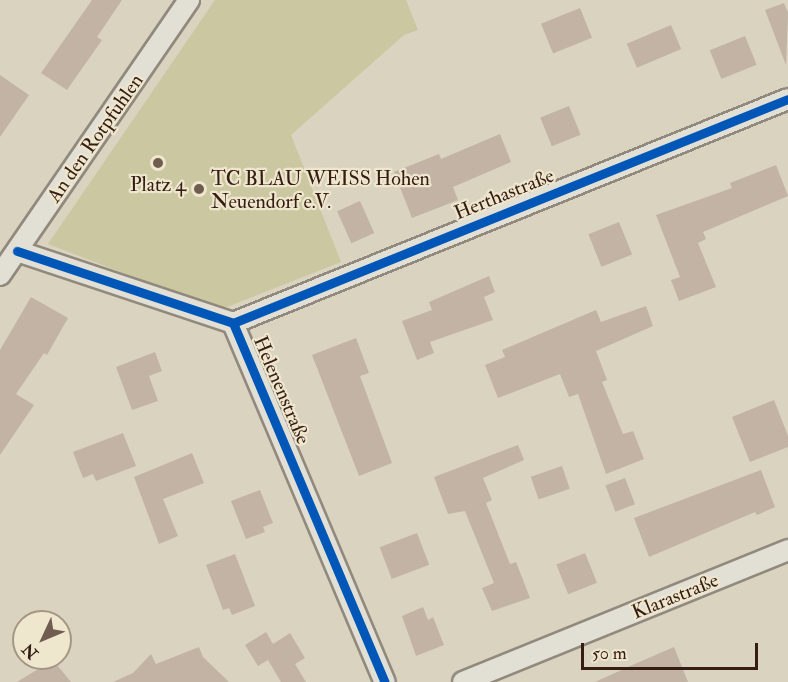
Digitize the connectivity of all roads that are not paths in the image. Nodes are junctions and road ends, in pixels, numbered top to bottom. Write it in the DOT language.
graph roads {
  1 [pos="189,0"];
  2 [pos="788,99"];
  3 [pos="16,251"];
  4 [pos="0,275"];
  5 [pos="234,323"];
  6 [pos="788,550"];
  7 [pos="386,682"];
  8 [pos="463,682"];
  1 -- 3 [label="street, An den Rotpfuhlen"];
  2 -- 5 [label="street, Herthastraße"];
  3 -- 4 [label="street, An den Rotpfuhlen"];
  3 -- 5 [label="street, Helenenstraße"];
  5 -- 7 [label="street, Helenenstraße"];
  6 -- 8 [label="street, Klarastraße"];
}
